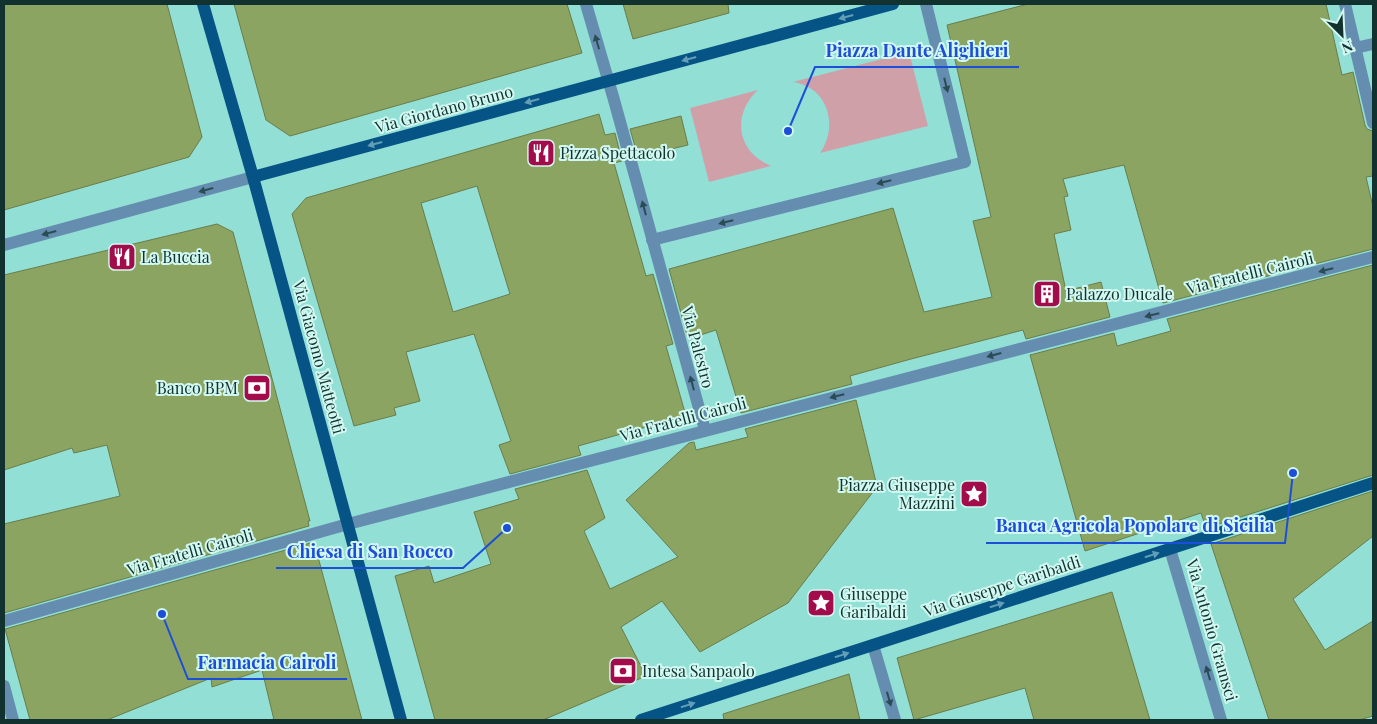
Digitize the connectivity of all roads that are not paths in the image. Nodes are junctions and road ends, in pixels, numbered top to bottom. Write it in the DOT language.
graph roads {
  1 [pos="203,4"];
  2 [pos="586,4"];
  3 [pos="893,4"];
  4 [pos="926,4"];
  5 [pos="1344,4"];
  6 [pos="1373,44"];
  7 [pos="1355,48"];
  8 [pos="608,81"];
  9 [pos="1373,123"];
  10 [pos="253,177"];
  11 [pos="652,240"];
  12 [pos="4,245"];
  13 [pos="1373,257"];
  14 [pos="705,430"];
  15 [pos="1373,484"];
  16 [pos="348,524"];
  17 [pos="1170,549"];
  18 [pos="4,621"];
  19 [pos="873,645"];
  20 [pos="4,686"];
  21 [pos="13,720"];
  22 [pos="401,720"];
  23 [pos="641,720"];
  24 [pos="895,720"];
  25 [pos="1221,720"];
  1 -- 10 [label="main road, Via Giacomo Matteotti"];
  8 -- 2 [label="street, one-way"];
  3 -- 8 [label="main road, Via Giordano Bruno, one-way"];
  4 -- 11 [label="street, one-way"];
  5 -- 7 [label="street"];
  6 -- 7 [label="street"];
  7 -- 9 [label="street"];
  8 -- 10 [label="main road, Via Giordano Bruno, one-way"];
  11 -- 8 [label="street, Via Palestro, one-way"];
  10 -- 12 [label="street, Via Giordano Bruno, one-way"];
  10 -- 16 [label="main road, Via Giacomo Matteotti"];
  14 -- 11 [label="street, Via Palestro, one-way"];
  13 -- 14 [label="street, Via Fratelli Cairoli, one-way"];
  14 -- 16 [label="street, Via Fratelli Cairoli"];
  15 -- 17 [label="main road, Via Giuseppe Garibaldi"];
  16 -- 18 [label="street, Via Fratelli Cairoli"];
  16 -- 22 [label="main road, Via Giacomo Matteotti"];
  19 -- 17 [label="main road, Via Giuseppe Garibaldi, one-way"];
  25 -- 17 [label="street, Via Antonio Gramsci, one-way"];
  23 -- 19 [label="main road, Via Giuseppe Garibaldi, one-way"];
  19 -- 24 [label="street, one-way"];
  20 -- 21 [label="street"];
}
